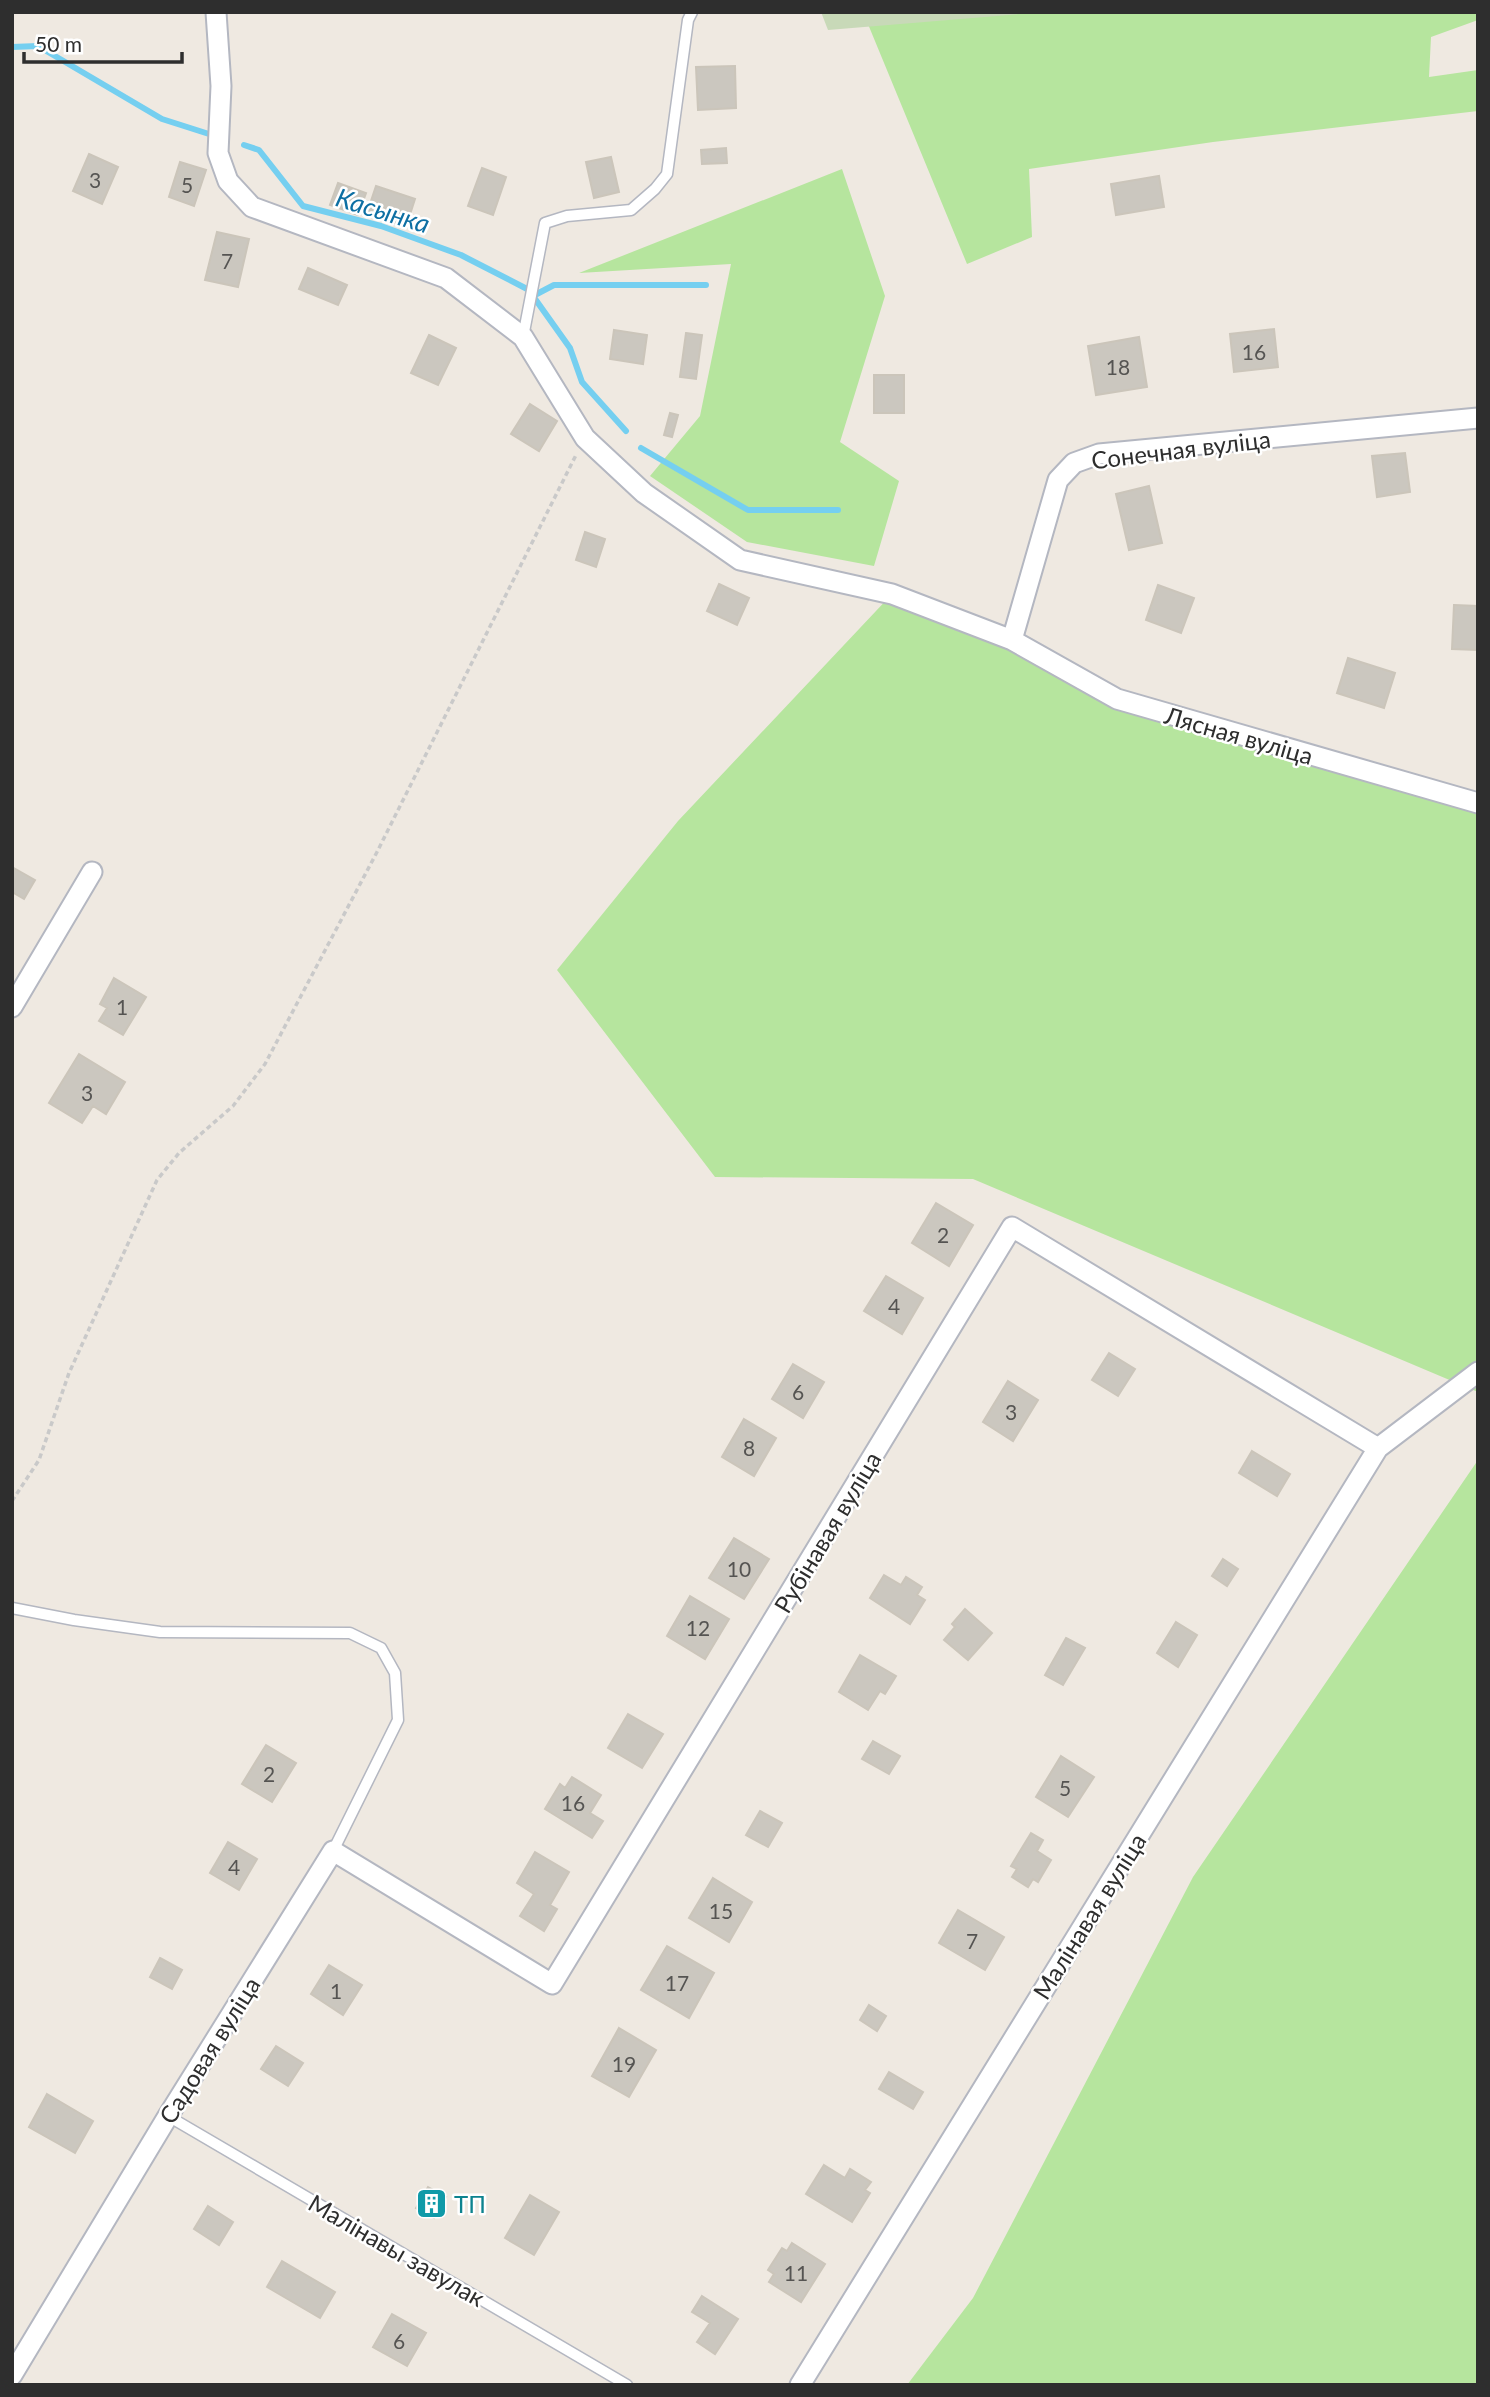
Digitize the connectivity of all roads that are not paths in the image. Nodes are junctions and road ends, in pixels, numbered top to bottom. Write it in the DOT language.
graph roads {
  1 [pos="216,12"];
  2 [pos="692,12"];
  3 [pos="523,337"];
  4 [pos="1478,418"];
  5 [pos="1012,640"];
  6 [pos="1478,803"];
  7 [pos="92,872"];
  8 [pos="12,1007"];
  9 [pos="1478,1372"];
  10 [pos="1378,1448"];
  11 [pos="12,1608"];
  12 [pos="333,1851"];
  13 [pos="168,2116"];
  14 [pos="12,2375"];
  15 [pos="627,2385"];
  16 [pos="800,2385"];
  1 -- 3 [label="street"];
  2 -- 3 [label="lane"];
  3 -- 5 [label="street, Лясная вуліца"];
  4 -- 5 [label="street, Сонечная вуліца"];
  5 -- 6 [label="street, Лясная вуліца"];
  7 -- 8 [label="street"];
  9 -- 10 [label="street"];
  10 -- 12 [label="street, Рубінавая вуліца"];
  10 -- 16 [label="street, Малінавая вуліца"];
  11 -- 12 [label="lane, Садовая вуліца"];
  12 -- 13 [label="street, Садовая вуліца"];
  13 -- 14 [label="street, Садовая вуліца"];
  13 -- 15 [label="lane, Малінавы завулак"];
}
